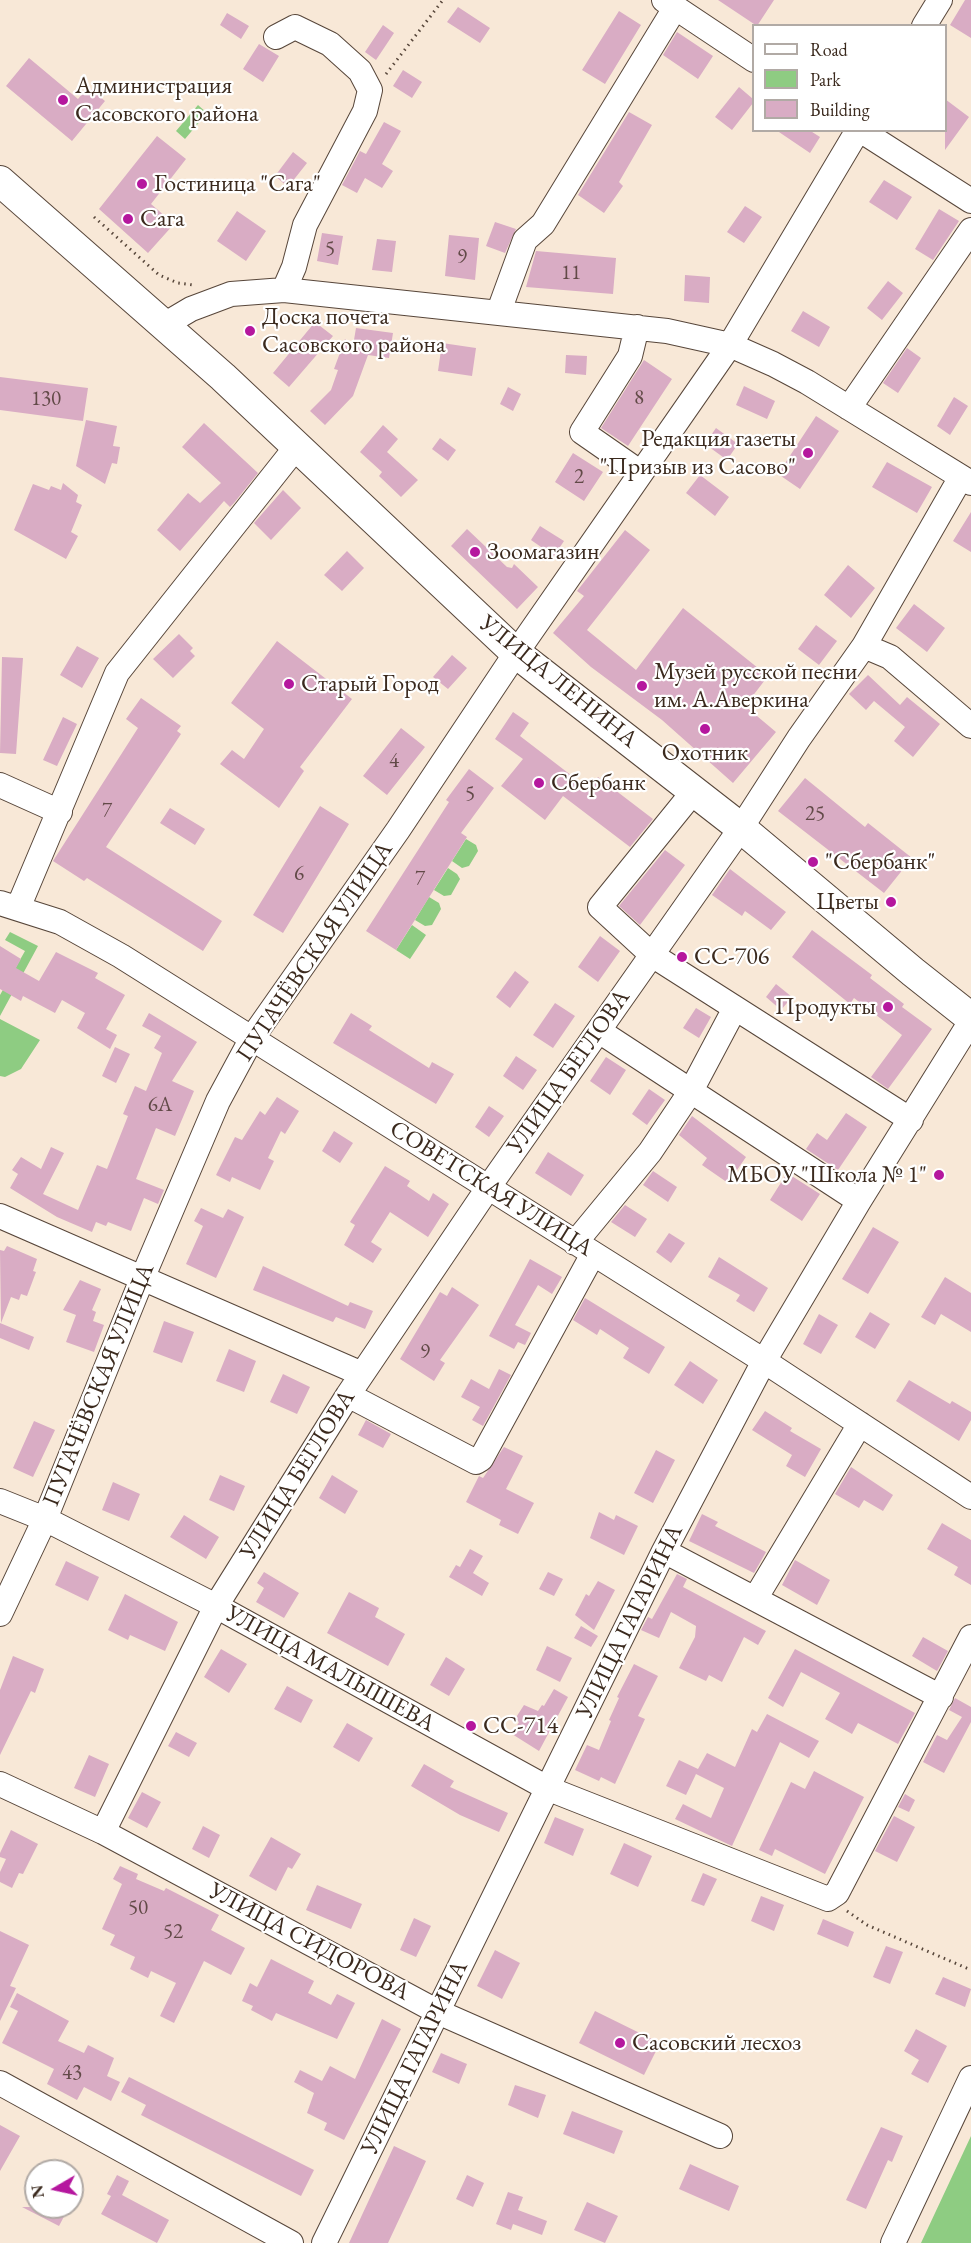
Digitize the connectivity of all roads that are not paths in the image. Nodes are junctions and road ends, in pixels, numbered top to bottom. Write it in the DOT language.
graph roads {
  1 [pos="940,0"];
  2 [pos="670,4"];
  3 [pos="925,24"];
  4 [pos="276,37"];
  5 [pos="752,59"];
  6 [pos="858,132"];
  7 [pos="862,132"];
  8 [pos="0,181"];
  9 [pos="971,201"];
  10 [pos="971,230"];
  11 [pos="284,290"];
  12 [pos="499,311"];
  13 [pos="164,325"];
  14 [pos="637,327"];
  15 [pos="730,345"];
  16 [pos="849,408"];
  17 [pos="297,446"];
  18 [pos="641,473"];
  19 [pos="966,480"];
  20 [pos="864,646"];
  21 [pos="516,653"];
  22 [pos="971,726"];
  23 [pos="0,785"];
  24 [pos="694,791"];
  25 [pos="60,812"];
  26 [pos="741,828"];
  27 [pos="9,906"];
  28 [pos="652,955"];
  29 [pos="735,1008"];
  30 [pos="971,1019"];
  31 [pos="598,1030"];
  32 [pos="252,1038"];
  33 [pos="692,1091"];
  34 [pos="911,1120"];
  35 [pos="488,1188"];
  36 [pos="859,1201"];
  37 [pos="0,1216"];
  38 [pos="584,1249"];
  39 [pos="142,1279"];
  40 [pos="765,1361"];
  41 [pos="362,1374"];
  42 [pos="348,1395"];
  43 [pos="861,1424"];
  44 [pos="971,1497"];
  45 [pos="0,1501"];
  46 [pos="45,1519"];
  47 [pos="664,1551"];
  48 [pos="756,1599"];
  49 [pos="216,1606"];
  50 [pos="0,1614"];
  51 [pos="971,1637"];
  52 [pos="941,1697"];
  53 [pos="0,1784"];
  54 [pos="549,1789"];
  55 [pos="102,1832"];
  56 [pos="438,2012"];
  57 [pos="971,2078"];
  58 [pos="0,2083"];
  59 [pos="720,2136"];
  60 [pos="291,2243"];
  61 [pos="324,2243"];
  62 [pos="893,2243"];
  1 -- 3 [label="street"];
  2 -- 5 [label="street"];
  2 -- 12 [label="street"];
  4 -- 11 [label="street"];
  6 -- 15 [label="street, ПУГАЧЁВСКАЯ УЛИЦА"];
  7 -- 9 [label="street"];
  8 -- 13 [label="main road, УЛИЦА ЛЕНИНА"];
  10 -- 16 [label="street"];
  11 -- 12 [label="street"];
  11 -- 13 [label="street"];
  12 -- 14 [label="street"];
  13 -- 17 [label="main road, УЛИЦА ЛЕНИНА"];
  14 -- 15 [label="street"];
  14 -- 18 [label="street"];
  15 -- 16 [label="street"];
  15 -- 18 [label="street, ПУГАЧЁВСКАЯ УЛИЦА"];
  16 -- 19 [label="street"];
  17 -- 21 [label="main road, УЛИЦА ЛЕНИНА"];
  17 -- 25 [label="street"];
  18 -- 21 [label="street, ПУГАЧЁВСКАЯ УЛИЦА"];
  19 -- 20 [label="street, УЛИЦА БЕГЛОВА"];
  20 -- 22 [label="street"];
  20 -- 26 [label="street, УЛИЦА БЕГЛОВА"];
  21 -- 24 [label="main road, УЛИЦА ЛЕНИНА"];
  21 -- 32 [label="street, ПУГАЧЁВСКАЯ УЛИЦА"];
  23 -- 25 [label="street"];
  24 -- 26 [label="main road, УЛИЦА ЛЕНИНА"];
  24 -- 28 [label="street"];
  25 -- 27 [label="street"];
  26 -- 28 [label="street, УЛИЦА БЕГЛОВА"];
  26 -- 30 [label="main road, УЛИЦА ЛЕНИНА"];
  27 -- 32 [label="street, СОВЕТСКАЯ УЛИЦА"];
  28 -- 29 [label="street"];
  28 -- 31 [label="street, УЛИЦА БЕГЛОВА"];
  29 -- 33 [label="street"];
  29 -- 34 [label="street"];
  30 -- 34 [label="street, УЛИЦА ГАГАРИНА"];
  31 -- 33 [label="street"];
  31 -- 35 [label="street, УЛИЦА БЕГЛОВА"];
  32 -- 35 [label="street, СОВЕТСКАЯ УЛИЦА"];
  32 -- 39 [label="street, ПУГАЧЁВСКАЯ УЛИЦА"];
  33 -- 36 [label="street"];
  33 -- 38 [label="street"];
  34 -- 36 [label="street, УЛИЦА ГАГАРИНА"];
  35 -- 38 [label="street, СОВЕТСКАЯ УЛИЦА"];
  35 -- 41 [label="street, УЛИЦА БЕГЛОВА"];
  36 -- 40 [label="street, УЛИЦА ГАГАРИНА"];
  37 -- 39 [label="street"];
  38 -- 40 [label="street, СОВЕТСКАЯ УЛИЦА"];
  38 -- 42 [label="street"];
  39 -- 41 [label="street"];
  39 -- 46 [label="street, ПУГАЧЁВСКАЯ УЛИЦА"];
  40 -- 43 [label="street, СОВЕТСКАЯ УЛИЦА"];
  40 -- 47 [label="street, УЛИЦА ГАГАРИНА"];
  41 -- 42 [label="street, УЛИЦА БЕГЛОВА"];
  42 -- 49 [label="street, УЛИЦА БЕГЛОВА"];
  43 -- 44 [label="street, СОВЕТСКАЯ УЛИЦА"];
  43 -- 48 [label="street"];
  45 -- 46 [label="street, УЛИЦА МАЛЫШЕВА"];
  46 -- 49 [label="street, УЛИЦА МАЛЫШЕВА"];
  46 -- 50 [label="street, ПУГАЧЁВСКАЯ УЛИЦА"];
  47 -- 48 [label="street"];
  47 -- 54 [label="street, УЛИЦА ГАГАРИНА"];
  48 -- 52 [label="street"];
  49 -- 54 [label="street, УЛИЦА МАЛЫШЕВА"];
  49 -- 55 [label="street, УЛИЦА БЕГЛОВА"];
  51 -- 52 [label="street"];
  52 -- 54 [label="street, УЛИЦА МАЛЫШЕВА"];
  53 -- 55 [label="street, УЛИЦА СИДОРОВА"];
  54 -- 56 [label="street, УЛИЦА ГАГАРИНА"];
  55 -- 56 [label="street, УЛИЦА СИДОРОВА"];
  56 -- 59 [label="street, УЛИЦА СИДОРОВА"];
  56 -- 61 [label="street, УЛИЦА ГАГАРИНА"];
  57 -- 62 [label="street"];
  58 -- 60 [label="street"];
}
